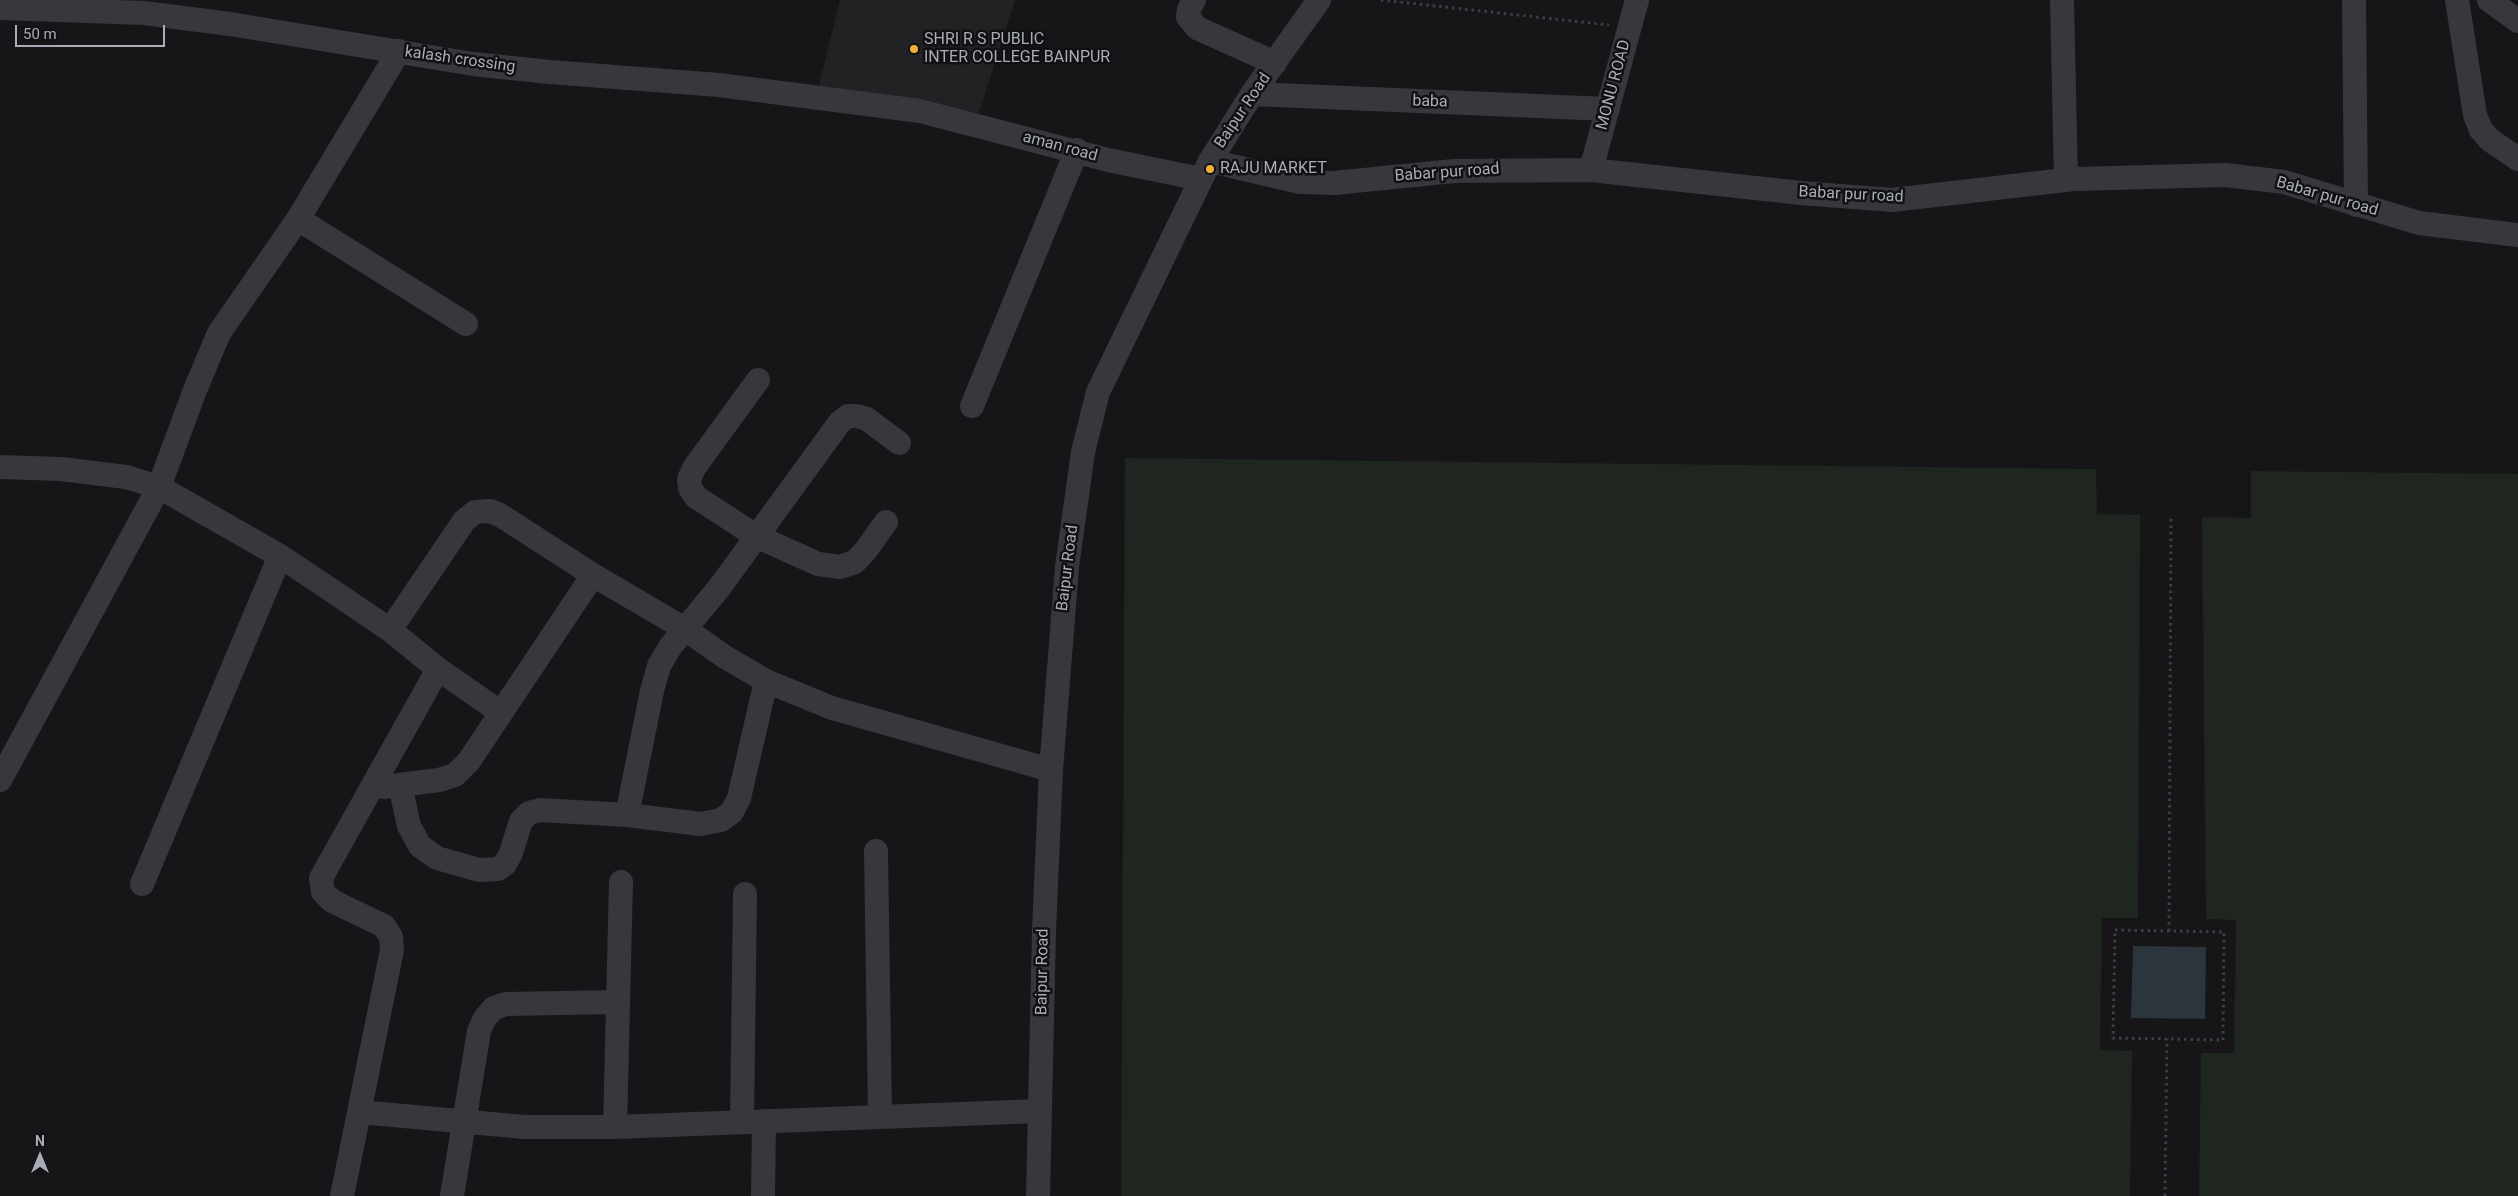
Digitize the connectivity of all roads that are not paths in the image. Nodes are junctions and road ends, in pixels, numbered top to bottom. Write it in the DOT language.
graph roads {
  1 [pos="1194,0"];
  2 [pos="1319,0"];
  3 [pos="1637,0"];
  4 [pos="2062,0"];
  5 [pos="2354,0"];
  6 [pos="2457,0"];
  7 [pos="2489,0"];
  8 [pos="0,8"];
  9 [pos="2518,20"];
  10 [pos="399,51"];
  11 [pos="1275,63"];
  12 [pos="1252,94"];
  13 [pos="1608,109"];
  14 [pos="920,111"];
  15 [pos="1077,150"];
  16 [pos="2518,159"];
  17 [pos="1205,170"];
  18 [pos="1591,170"];
  19 [pos="2066,180"];
  20 [pos="2356,205"];
  21 [pos="298,219"];
  22 [pos="2518,235"];
  23 [pos="466,324"];
  24 [pos="758,380"];
  25 [pos="972,406"];
  26 [pos="899,443"];
  27 [pos="0,467"];
  28 [pos="160,487"];
  29 [pos="886,522"];
  30 [pos="756,536"];
  31 [pos="280,556"];
  32 [pos="593,575"];
  33 [pos="685,628"];
  34 [pos="390,630"];
  35 [pos="438,669"];
  36 [pos="766,681"];
  37 [pos="500,712"];
  38 [pos="1050,770"];
  39 [pos="0,780"];
  40 [pos="400,785"];
  41 [pos="369,789"];
  42 [pos="627,815"];
  43 [pos="876,851"];
  44 [pos="621,882"];
  45 [pos="142,884"];
  46 [pos="745,894"];
  47 [pos="617,1002"];
  48 [pos="1040,1111"];
  49 [pos="360,1112"];
  50 [pos="880,1116"];
  51 [pos="753,1121"];
  52 [pos="463,1123"];
  53 [pos="615,1127"];
  54 [pos="342,1196"];
  55 [pos="452,1196"];
  56 [pos="763,1196"];
  57 [pos="1038,1196"];
  1 -- 11 [label="street"];
  2 -- 11 [label="street, Baipur Road"];
  3 -- 13 [label="street, MONU ROAD"];
  4 -- 19 [label="street"];
  5 -- 20 [label="street"];
  6 -- 16 [label="street"];
  7 -- 9 [label="street"];
  8 -- 10 [label="street, kalash crossing"];
  10 -- 14 [label="street, kalash crossing"];
  10 -- 21 [label="street"];
  11 -- 12 [label="street, Baipur Road"];
  12 -- 13 [label="street, baba"];
  12 -- 17 [label="street, Baipur Road"];
  13 -- 18 [label="street, MONU ROAD"];
  14 -- 15 [label="street, aman road"];
  15 -- 17 [label="street, aman road"];
  15 -- 25 [label="street"];
  17 -- 18 [label="street, Babar pur road"];
  17 -- 38 [label="street, Baipur Road"];
  18 -- 19 [label="street, Babar pur road"];
  19 -- 20 [label="street, Babar pur road"];
  20 -- 22 [label="street, Babar pur road"];
  21 -- 23 [label="street"];
  21 -- 28 [label="street"];
  24 -- 30 [label="street"];
  26 -- 30 [label="street"];
  27 -- 28 [label="street"];
  28 -- 31 [label="street"];
  28 -- 39 [label="street"];
  29 -- 30 [label="street"];
  30 -- 33 [label="street"];
  31 -- 34 [label="street"];
  31 -- 45 [label="street"];
  32 -- 33 [label="street"];
  32 -- 34 [label="street"];
  32 -- 37 [label="street"];
  33 -- 36 [label="street"];
  33 -- 42 [label="street"];
  34 -- 35 [label="street"];
  35 -- 37 [label="street"];
  35 -- 41 [label="street"];
  36 -- 38 [label="street"];
  36 -- 42 [label="street"];
  37 -- 40 [label="street"];
  38 -- 48 [label="street, Baipur Road"];
  40 -- 41 [label="street"];
  40 -- 42 [label="street"];
  41 -- 49 [label="street"];
  43 -- 50 [label="street"];
  44 -- 47 [label="street"];
  46 -- 51 [label="street"];
  47 -- 52 [label="street"];
  47 -- 53 [label="street"];
  48 -- 50 [label="street"];
  48 -- 57 [label="street, Baipur Road"];
  49 -- 52 [label="street"];
  49 -- 54 [label="street"];
  50 -- 51 [label="street"];
  51 -- 53 [label="street"];
  51 -- 56 [label="street"];
  52 -- 53 [label="street"];
  52 -- 55 [label="street"];
}
